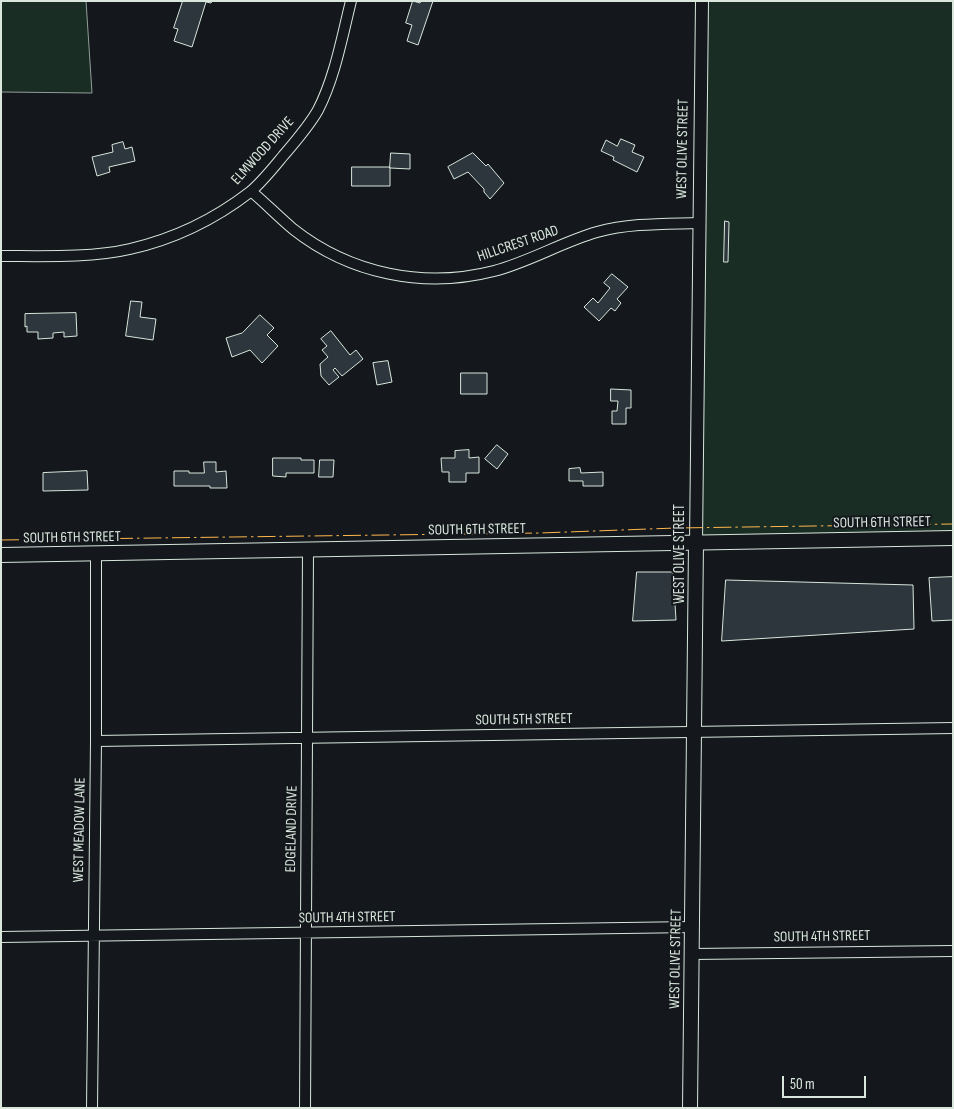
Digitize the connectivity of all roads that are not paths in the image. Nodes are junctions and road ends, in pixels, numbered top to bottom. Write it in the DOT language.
graph roads {
  1 [pos="351,1"];
  2 [pos="702,1"];
  3 [pos="251,191"];
  4 [pos="698,223"];
  5 [pos="1,256"];
  6 [pos="953,538"];
  7 [pos="696,542"];
  8 [pos="308,551"];
  9 [pos="96,553"];
  10 [pos="1,555"];
  11 [pos="953,728"];
  12 [pos="695,732"];
  13 [pos="308,738"];
  14 [pos="96,741"];
  15 [pos="693,926"];
  16 [pos="306,934"];
  17 [pos="93,936"];
  18 [pos="1,937"];
  19 [pos="953,951"];
  20 [pos="692,954"];
  21 [pos="92,1108"];
  22 [pos="305,1108"];
  23 [pos="690,1108"];
  1 -- 3 [label="street, ELMWOOD DRIVE"];
  2 -- 4 [label="street, WEST OLIVE STREET"];
  3 -- 4 [label="street, HILLCREST ROAD"];
  3 -- 5 [label="street, ELMWOOD DRIVE"];
  4 -- 7 [label="street, WEST OLIVE STREET"];
  6 -- 7 [label="main road, SOUTH 6TH STREET"];
  7 -- 8 [label="main road, SOUTH 6TH STREET"];
  7 -- 12 [label="main road, WEST OLIVE STREET"];
  8 -- 9 [label="main road, SOUTH 6TH STREET"];
  8 -- 13 [label="street, EDGELAND DRIVE"];
  9 -- 10 [label="main road, SOUTH 6TH STREET"];
  9 -- 14 [label="street, WEST MEADOW LANE"];
  11 -- 12 [label="street, SOUTH 5TH STREET"];
  12 -- 13 [label="street, SOUTH 5TH STREET"];
  12 -- 15 [label="main road, WEST OLIVE STREET"];
  13 -- 14 [label="street, SOUTH 5TH STREET"];
  13 -- 16 [label="street, EDGELAND DRIVE"];
  14 -- 17 [label="street, WEST MEADOW LANE"];
  15 -- 16 [label="street, SOUTH 4TH STREET"];
  15 -- 20 [label="main road, WEST OLIVE STREET"];
  16 -- 17 [label="street, SOUTH 4TH STREET"];
  16 -- 22 [label="street, EDGELAND DRIVE"];
  17 -- 18 [label="street, SOUTH 4TH STREET"];
  17 -- 21 [label="street, WEST MEADOW LANE"];
  19 -- 20 [label="street, SOUTH 4TH STREET"];
  20 -- 23 [label="main road, WEST OLIVE STREET"];
}
